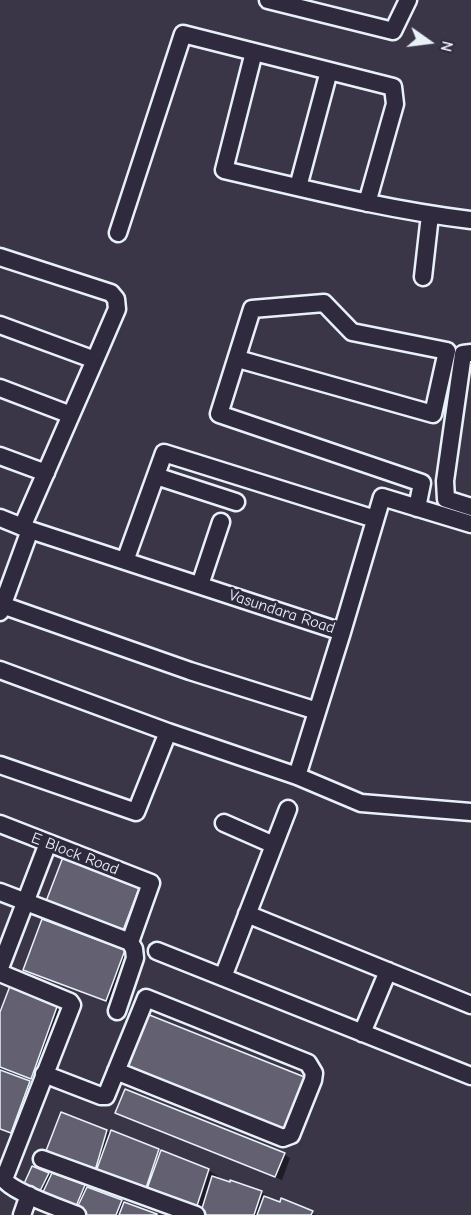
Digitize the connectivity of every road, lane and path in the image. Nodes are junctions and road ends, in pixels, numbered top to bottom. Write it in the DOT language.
graph roads {
  1 [pos="268,0"];
  2 [pos="408,0"];
  3 [pos="254,52"];
  4 [pos="329,71"];
  5 [pos="298,187"];
  6 [pos="367,203"];
  7 [pos="430,215"];
  8 [pos="471,220"];
  9 [pos="118,233"];
  10 [pos="0,257"];
  11 [pos="423,277"];
  12 [pos="0,325"];
  13 [pos="471,353"];
  14 [pos="237,359"];
  15 [pos="95,360"];
  16 [pos="0,388"];
  17 [pos="71,414"];
  18 [pos="0,456"];
  19 [pos="46,473"];
  20 [pos="156,476"];
  21 [pos="236,501"];
  22 [pos="471,507"];
  23 [pos="417,508"];
  24 [pos="0,518"];
  25 [pos="375,519"];
  26 [pos="221,522"];
  27 [pos="471,524"];
  28 [pos="26,528"];
  29 [pos="124,561"];
  30 [pos="200,585"];
  31 [pos="1,608"];
  32 [pos="342,632"];
  33 [pos="0,670"];
  34 [pos="317,711"];
  35 [pos="168,732"];
  36 [pos="0,765"];
  37 [pos="297,776"];
  38 [pos="288,809"];
  39 [pos="471,812"];
  40 [pos="224,823"];
  41 [pos="0,824"];
  42 [pos="48,843"];
  43 [pos="274,845"];
  44 [pos="0,892"];
  45 [pos="26,902"];
  46 [pos="247,914"];
  47 [pos="130,942"];
  48 [pos="157,951"];
  49 [pos="0,968"];
  50 [pos="388,971"];
  51 [pos="0,973"];
  52 [pos="223,977"];
  53 [pos="125,989"];
  54 [pos="146,998"];
  55 [pos="471,1005"];
  56 [pos="117,1011"];
  57 [pos="362,1033"];
  58 [pos="116,1071"];
  59 [pos="44,1074"];
  60 [pos="471,1076"];
  61 [pos="42,1159"];
  62 [pos="29,1195"];
  63 [pos="22,1215"];
  64 [pos="77,1215"];
  65 [pos="196,1215"];
  1 -- 2 [label="street"];
  3 -- 4 [label="street"];
  3 -- 5 [label="street"];
  3 -- 9 [label="street"];
  4 -- 5 [label="street"];
  4 -- 6 [label="street"];
  5 -- 6 [label="street"];
  6 -- 7 [label="street"];
  7 -- 8 [label="street"];
  7 -- 11 [label="street"];
  10 -- 15 [label="street"];
  12 -- 15 [label="street"];
  13 -- 22 [label="street"];
  14 -- 14 [label="street"];
  14 -- 23 [label="street"];
  15 -- 17 [label="street"];
  16 -- 17 [label="street"];
  17 -- 19 [label="street"];
  18 -- 19 [label="street"];
  19 -- 28 [label="street"];
  20 -- 21 [label="street"];
  20 -- 25 [label="street"];
  20 -- 29 [label="street"];
  23 -- 25 [label="street, Vasundara Road"];
  23 -- 27 [label="street, Vasundara Road"];
  24 -- 28 [label="street, Vasundara Road"];
  25 -- 32 [label="street, Vasundara Road"];
  26 -- 30 [label="street"];
  28 -- 29 [label="street, Vasundara Road"];
  28 -- 31 [label="street"];
  29 -- 30 [label="street, Vasundara Road"];
  30 -- 32 [label="street, Vasundara Road"];
  31 -- 34 [label="street"];
  32 -- 34 [label="street"];
  33 -- 35 [label="street"];
  34 -- 37 [label="street"];
  35 -- 36 [label="street"];
  35 -- 37 [label="street"];
  37 -- 39 [label="street"];
  38 -- 43 [label="street"];
  40 -- 43 [label="street"];
  41 -- 42 [label="street, E Block Road"];
  42 -- 45 [label="street"];
  42 -- 47 [label="street, E Block Road"];
  43 -- 46 [label="street"];
  44 -- 45 [label="street"];
  45 -- 47 [label="street"];
  45 -- 49 [label="street"];
  46 -- 50 [label="street"];
  46 -- 52 [label="street"];
  47 -- 53 [label="street"];
  48 -- 52 [label="street"];
  50 -- 55 [label="street"];
  50 -- 57 [label="street"];
  51 -- 59 [label="street"];
  52 -- 57 [label="street"];
  53 -- 54 [label="street"];
  53 -- 56 [label="street"];
  54 -- 58 [label="street"];
  54 -- 58 [label="street"];
  57 -- 60 [label="street"];
  58 -- 59 [label="street"];
  59 -- 62 [label="street"];
  61 -- 65 [label="street"];
  62 -- 63 [label="street"];
  62 -- 64 [label="street"];
}
